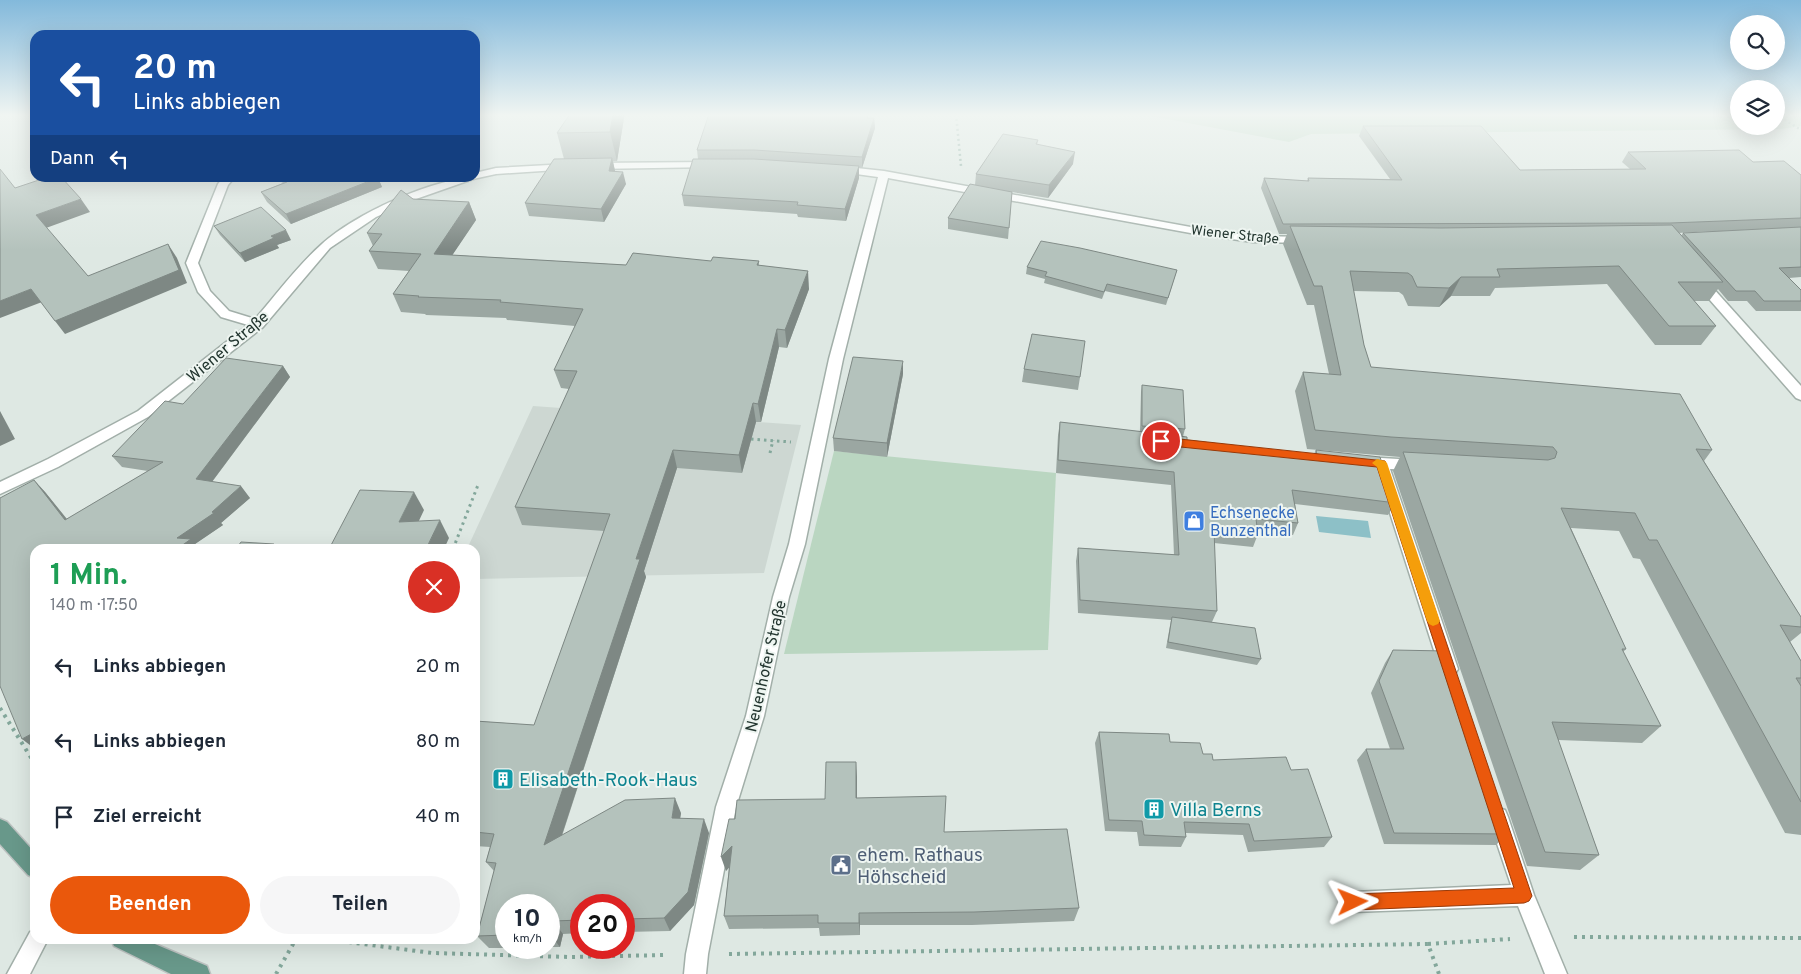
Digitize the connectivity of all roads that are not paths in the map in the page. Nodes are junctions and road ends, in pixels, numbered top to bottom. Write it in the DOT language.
graph roads {
  1 [pos="723,165"];
  2 [pos="828,169"];
  3 [pos="884,174"];
  4 [pos="480,175"];
  5 [pos="225,182"];
  6 [pos="457,182"];
  7 [pos="1312,240"];
  8 [pos="1689,268"];
  9 [pos="258,324"];
  10 [pos="1801,395"];
  11 [pos="1362,461"];
  12 [pos="1382,463"];
  13 [pos="1430,466"];
  14 [pos="0,488"];
  15 [pos="1456,689"];
  16 [pos="1493,802"];
  17 [pos="0,829"];
  18 [pos="30,862"];
  19 [pos="1524,896"];
  20 [pos="1353,902"];
  21 [pos="33,944"];
  22 [pos="131,944"];
  23 [pos="18,974"];
  24 [pos="199,974"];
  25 [pos="695,974"];
  26 [pos="1556,974"];
  1 -- 4 [label="street"];
  2 -- 3 [label="street, Wiener Straße"];
  3 -- 7 [label="street, Wiener Straße"];
  3 -- 25 [label="street, Neuenhofer Straße"];
  5 -- 9 [label="street"];
  6 -- 9 [label="street, Wiener Straße"];
  8 -- 10 [label="street"];
  9 -- 14 [label="street, Wiener Straße"];
  11 -- 12 [label="street"];
  12 -- 13 [label="street"];
  12 -- 15 [label="street"];
  16 -- 19 [label="street"];
  17 -- 18 [label="main road"];
  19 -- 20 [label="street"];
  19 -- 26 [label="street"];
  21 -- 23 [label="street"];
  22 -- 24 [label="main road"];
}
